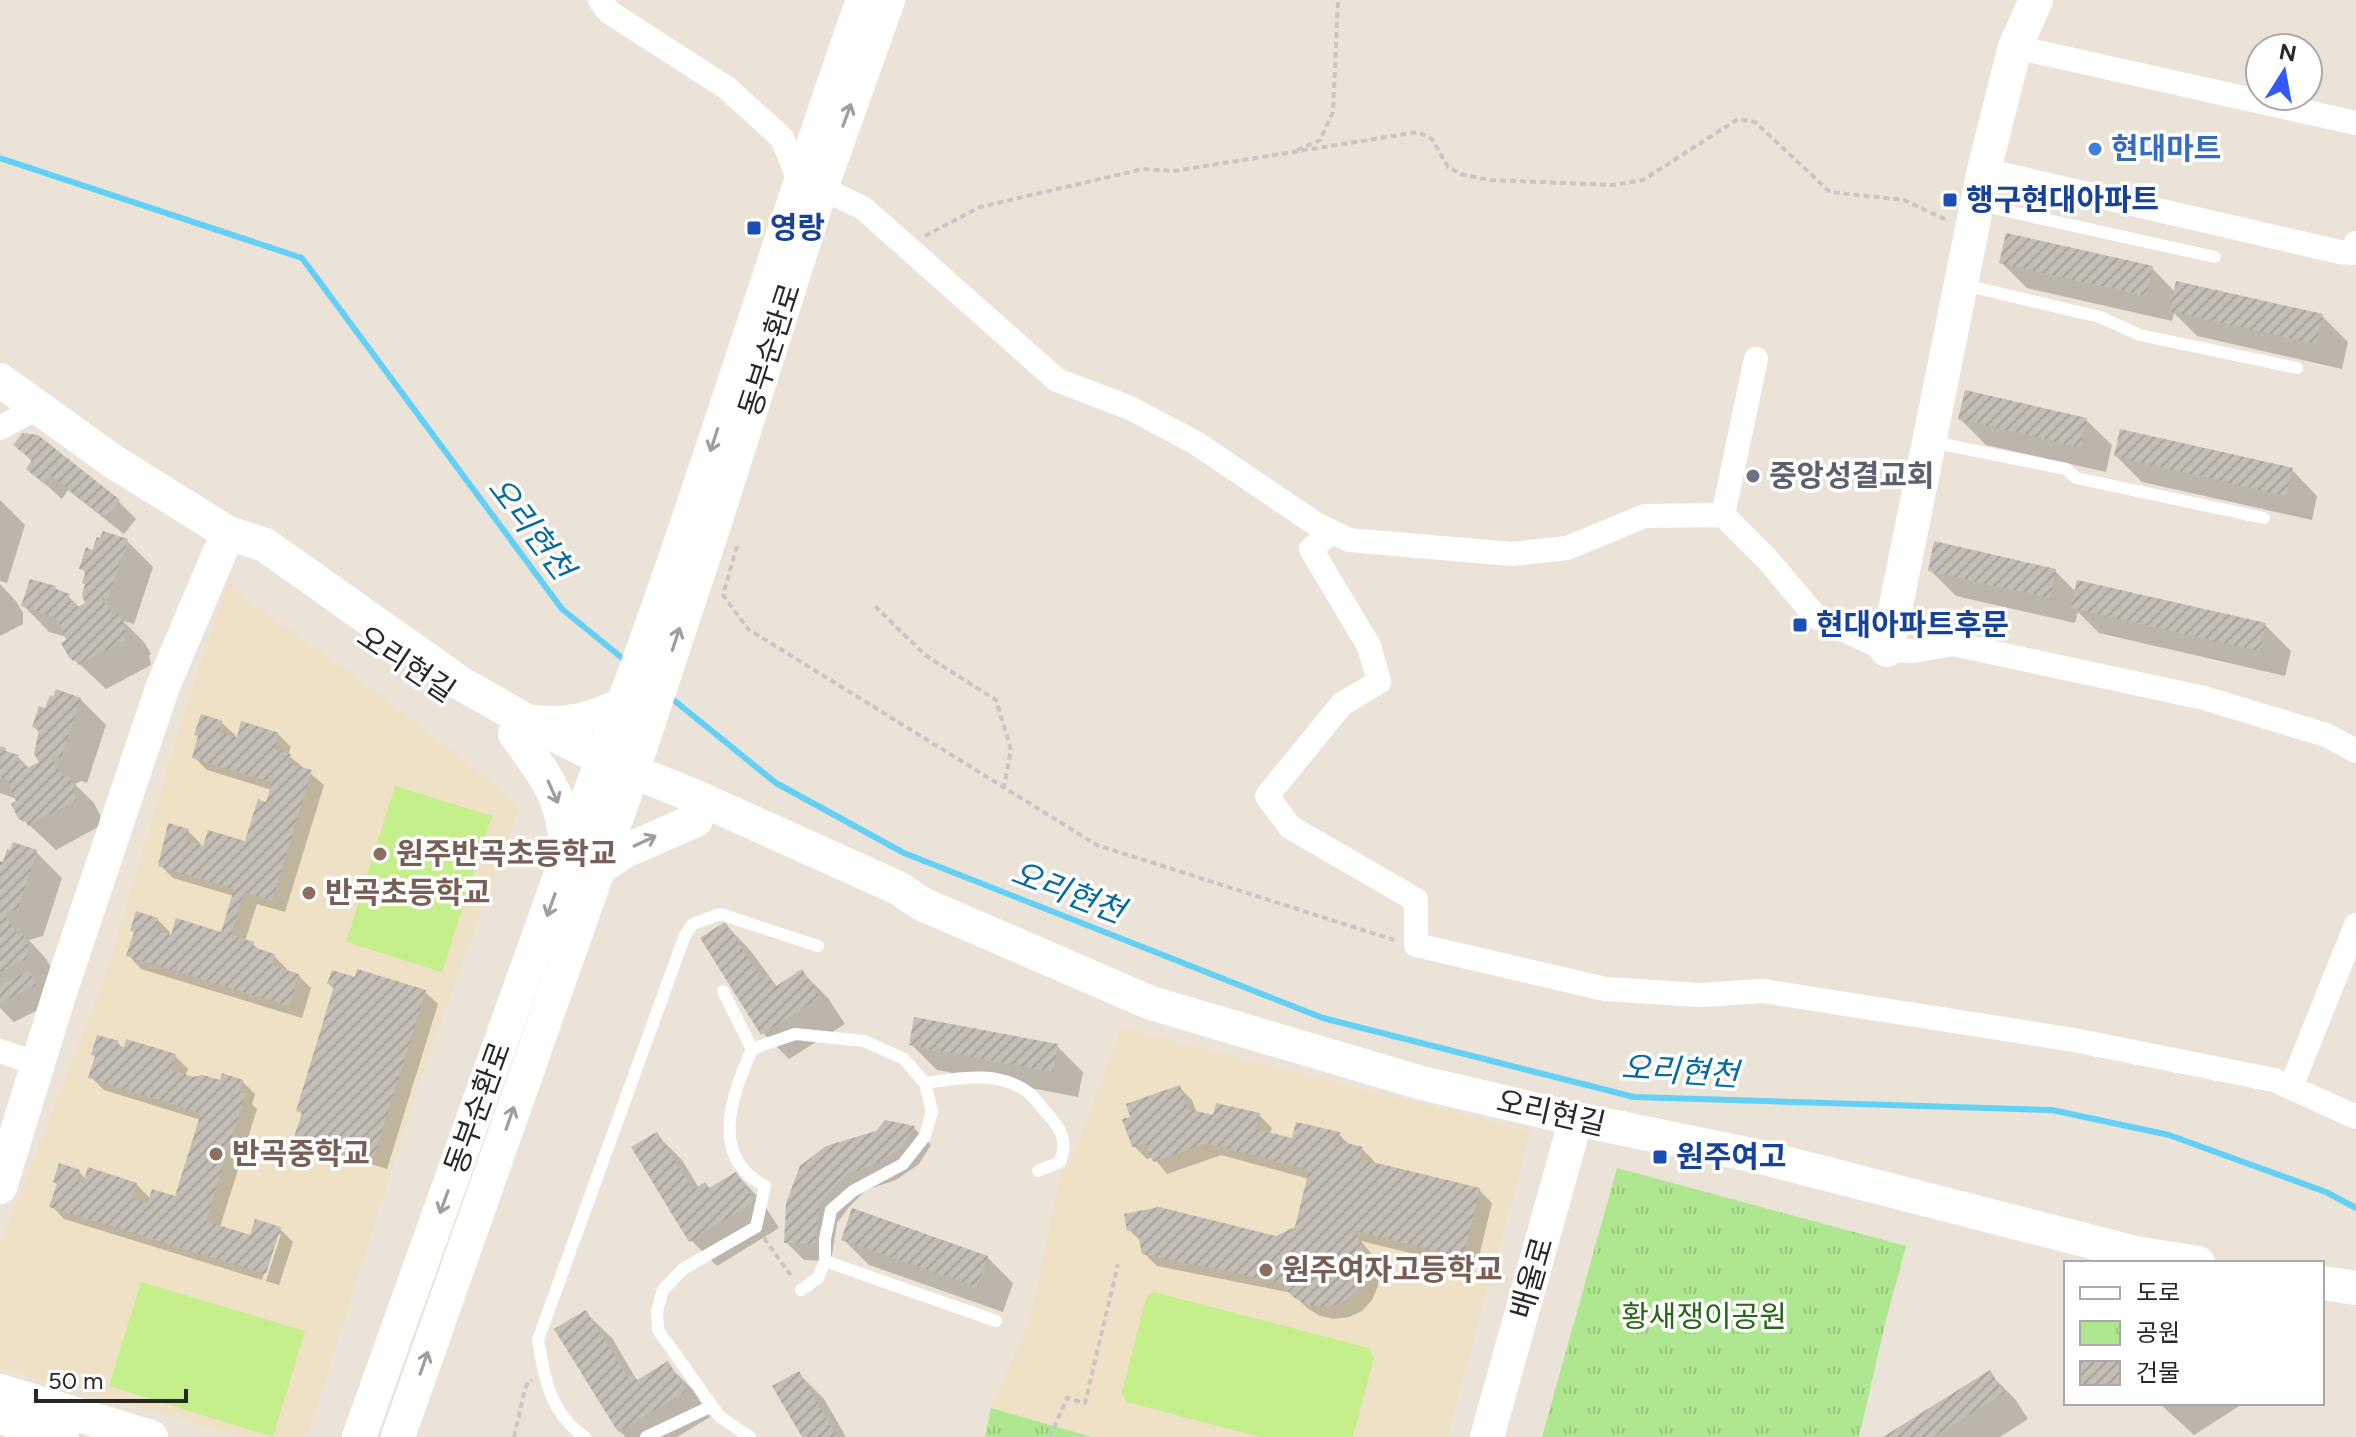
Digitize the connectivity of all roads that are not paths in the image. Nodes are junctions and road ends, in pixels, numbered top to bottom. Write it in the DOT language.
graph roads {
  1 [pos="600,0"];
  2 [pos="863,0"];
  3 [pos="888,0"];
  4 [pos="2036,0"];
  5 [pos="2015,47"];
  6 [pos="2356,123"];
  7 [pos="1984,170"];
  8 [pos="810,184"];
  9 [pos="1974,217"];
  10 [pos="2356,243"];
  11 [pos="2215,257"];
  12 [pos="1961,284"];
  13 [pos="1756,359"];
  14 [pos="2297,368"];
  15 [pos="0,380"];
  16 [pos="39,407"];
  17 [pos="0,428"];
  18 [pos="1929,441"];
  19 [pos="1723,515"];
  20 [pos="2264,518"];
  21 [pos="1332,532"];
  22 [pos="228,533"];
  23 [pos="1887,650"];
  24 [pos="638,708"];
  25 [pos="521,727"];
  26 [pos="2356,751"];
  27 [pos="614,775"];
  28 [pos="696,808"];
  29 [pos="582,864"];
  30 [pos="2356,925"];
  31 [pos="818,946"];
  32 [pos="723,991"];
  33 [pos="752,1049"];
  34 [pos="0,1051"];
  35 [pos="38,1064"];
  36 [pos="925,1083"];
  37 [pos="2291,1087"];
  38 [pos="2356,1117"];
  39 [pos="1576,1119"];
  40 [pos="1038,1171"];
  41 [pos="0,1187"];
  42 [pos="825,1261"];
  43 [pos="2185,1261"];
  44 [pos="801,1290"];
  45 [pos="996,1321"];
  46 [pos="0,1391"];
  47 [pos="712,1406"];
  48 [pos="0,1417"];
  49 [pos="62,1437"];
  50 [pos="151,1437"];
  51 [pos="359,1437"];
  52 [pos="398,1437"];
  53 [pos="585,1437"];
  54 [pos="646,1437"];
  55 [pos="750,1437"];
  56 [pos="1487,1437"];
  1 -- 8 [label="street"];
  2 -- 8 [label="street, 동부순환로"];
  8 -- 3 [label="street, 동부순환로, one-way"];
  4 -- 5 [label="street"];
  5 -- 6 [label="street"];
  5 -- 7 [label="street"];
  7 -- 9 [label="street"];
  7 -- 10 [label="street"];
  8 -- 21 [label="street"];
  8 -- 24 [label="street, 동부순환로"];
  9 -- 11 [label="lane"];
  9 -- 12 [label="street"];
  12 -- 14 [label="lane"];
  12 -- 18 [label="street"];
  13 -- 19 [label="street"];
  15 -- 16 [label="street, 오리현길"];
  16 -- 17 [label="street"];
  16 -- 22 [label="street, 오리현길"];
  18 -- 20 [label="lane"];
  18 -- 23 [label="street"];
  19 -- 21 [label="street"];
  19 -- 23 [label="street"];
  21 -- 37 [label="street"];
  22 -- 25 [label="street, 오리현길"];
  22 -- 35 [label="street"];
  23 -- 26 [label="street"];
  24 -- 25 [label="street"];
  24 -- 27 [label="street, 동부순환로"];
  24 -- 28 [label="street"];
  25 -- 27 [label="street, 오리현길"];
  25 -- 29 [label="street, one-way"];
  27 -- 28 [label="street, 오리현길"];
  27 -- 29 [label="street, 동부순환로"];
  29 -- 28 [label="street, one-way"];
  28 -- 39 [label="street, 오리현길"];
  29 -- 51 [label="street, 동부순환로, one-way"];
  52 -- 29 [label="street, 동부순환로, one-way"];
  30 -- 37 [label="street"];
  31 -- 53 [label="lane"];
  32 -- 33 [label="lane"];
  33 -- 36 [label="lane"];
  33 -- 47 [label="lane"];
  34 -- 35 [label="street"];
  35 -- 41 [label="street"];
  36 -- 40 [label="lane"];
  36 -- 42 [label="lane"];
  37 -- 38 [label="street"];
  39 -- 43 [label="street, 오리현길"];
  39 -- 56 [label="street, 배울로"];
  42 -- 44 [label="lane"];
  42 -- 45 [label="lane"];
  46 -- 50 [label="street"];
  47 -- 54 [label="lane"];
  47 -- 55 [label="lane"];
  48 -- 49 [label="street"];
}
